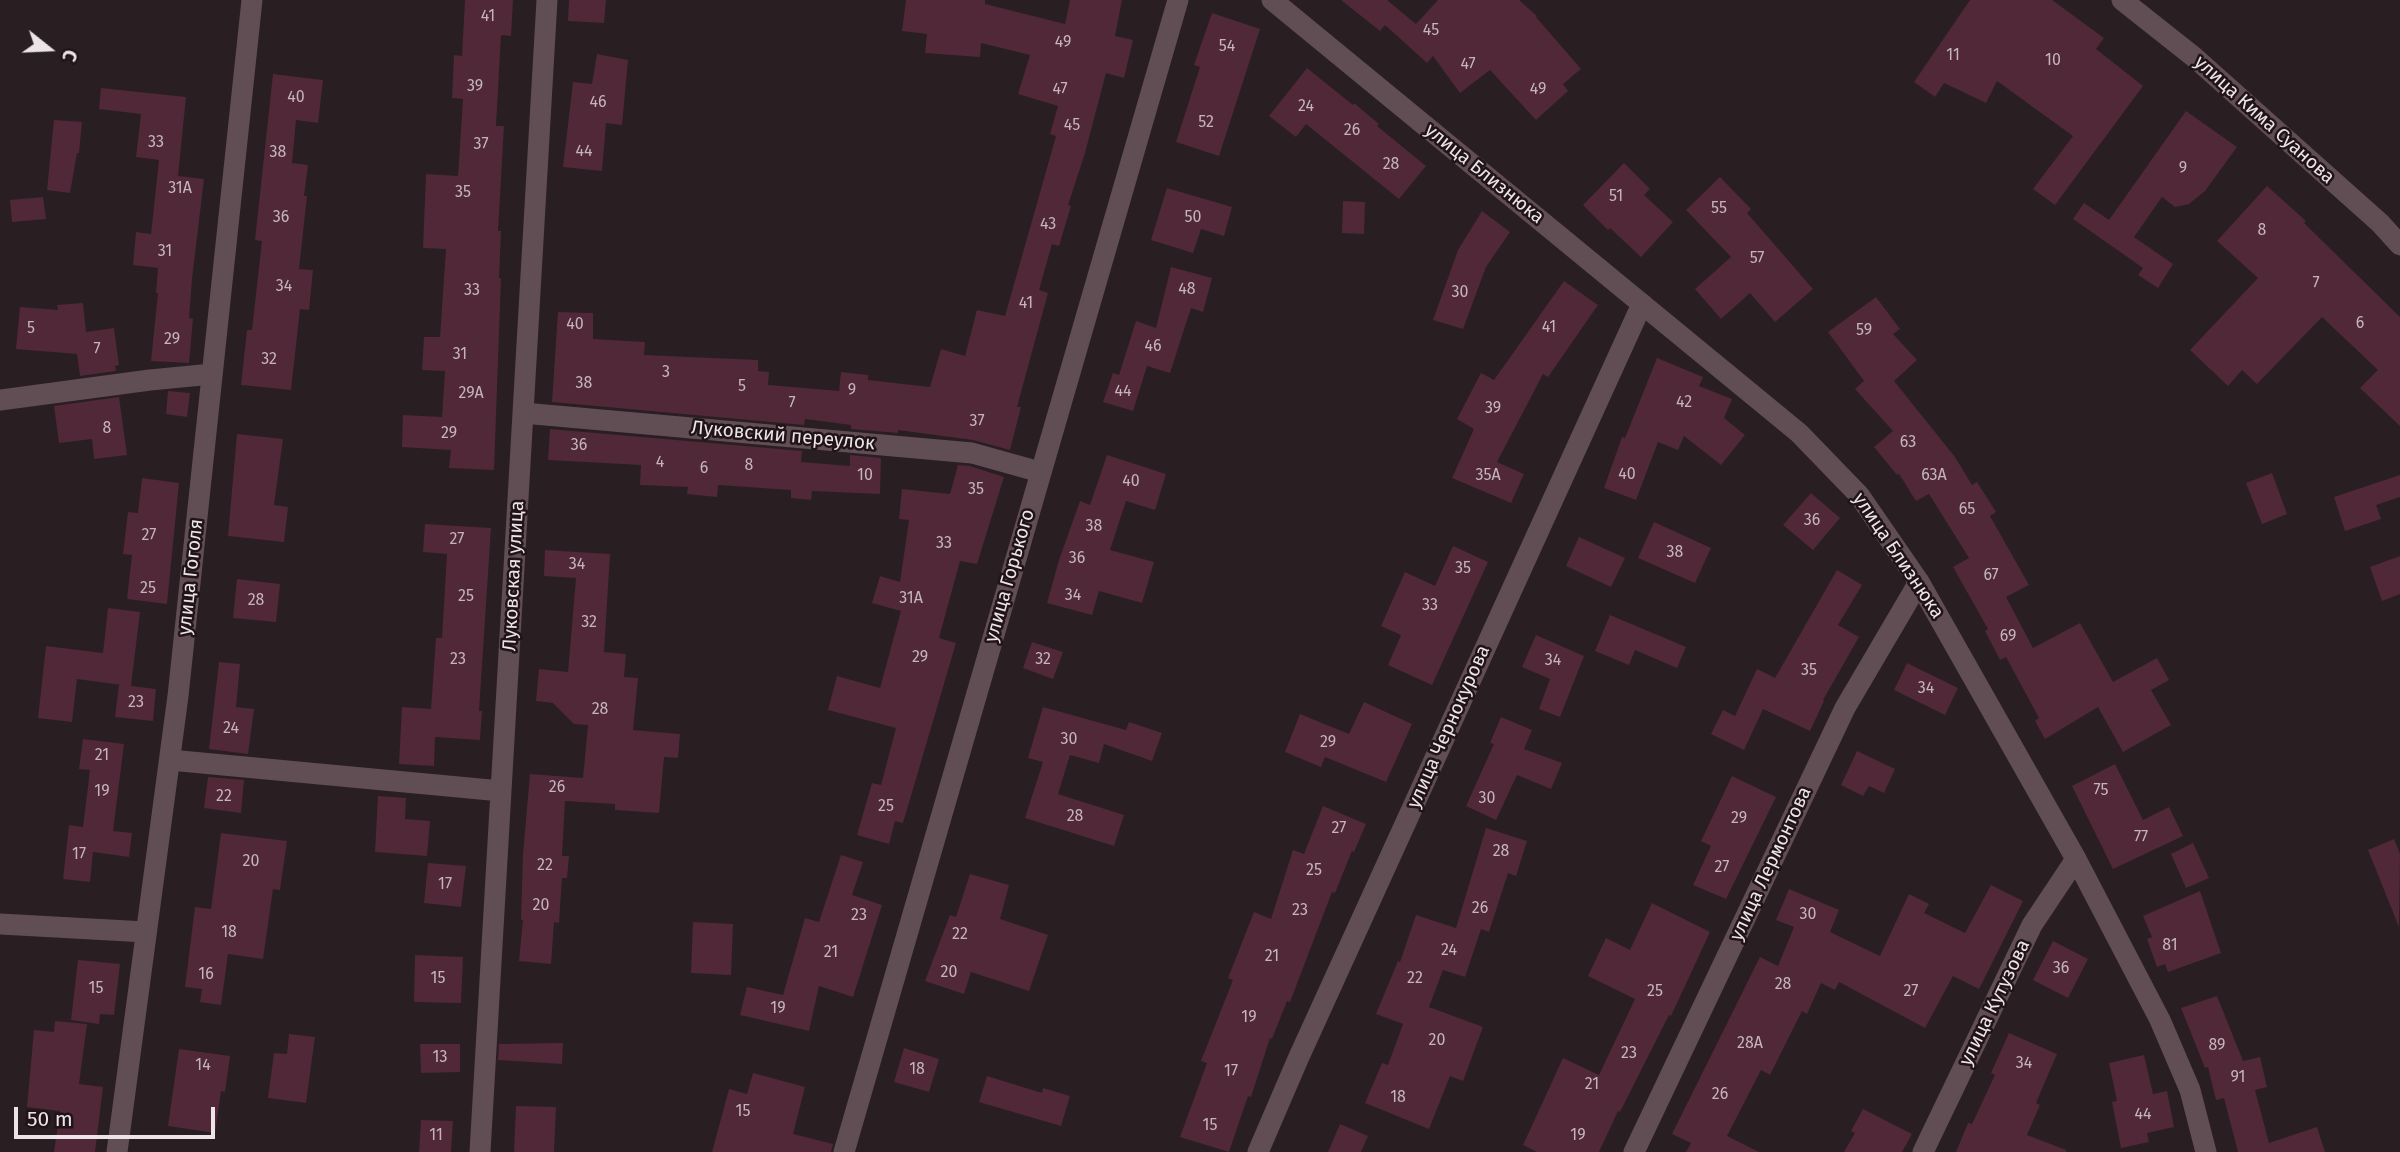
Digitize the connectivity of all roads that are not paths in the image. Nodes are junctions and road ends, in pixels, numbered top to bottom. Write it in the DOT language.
graph roads {
  1 [pos="252,0"];
  2 [pos="547,0"];
  3 [pos="1178,0"];
  4 [pos="1272,0"];
  5 [pos="2122,0"];
  6 [pos="2400,245"];
  7 [pos="1642,304"];
  8 [pos="212,374"];
  9 [pos="0,400"];
  10 [pos="523,413"];
  11 [pos="1040,472"];
  12 [pos="1919,582"];
  13 [pos="170,760"];
  14 [pos="501,791"];
  15 [pos="2077,859"];
  16 [pos="0,924"];
  17 [pos="146,932"];
  18 [pos="117,1152"];
  19 [pos="480,1152"];
  20 [pos="844,1152"];
  21 [pos="1258,1152"];
  22 [pos="1634,1152"];
  23 [pos="1923,1152"];
  24 [pos="2206,1152"];
  1 -- 8 [label="street, улица Гоголя"];
  2 -- 10 [label="street, Луковская улица"];
  3 -- 11 [label="street, улица Горького"];
  4 -- 7 [label="street, улица Близнюка"];
  5 -- 6 [label="street, улица Кима Суанова"];
  7 -- 12 [label="street, улица Близнюка"];
  7 -- 21 [label="street, улица Чернокурова"];
  8 -- 9 [label="street"];
  8 -- 13 [label="street, улица Гоголя"];
  10 -- 11 [label="street, Луковский переулок"];
  10 -- 14 [label="street, Луковская улица"];
  11 -- 20 [label="street, улица Горького"];
  12 -- 15 [label="street, улица Близнюка"];
  12 -- 22 [label="street, улица Лермонтова"];
  13 -- 14 [label="street"];
  13 -- 17 [label="street, улица Гоголя"];
  14 -- 19 [label="street, Луковская улица"];
  15 -- 23 [label="street, улица Кутузова"];
  15 -- 24 [label="street, улица Близнюка"];
  16 -- 17 [label="street"];
  17 -- 18 [label="street, улица Гоголя"];
}
